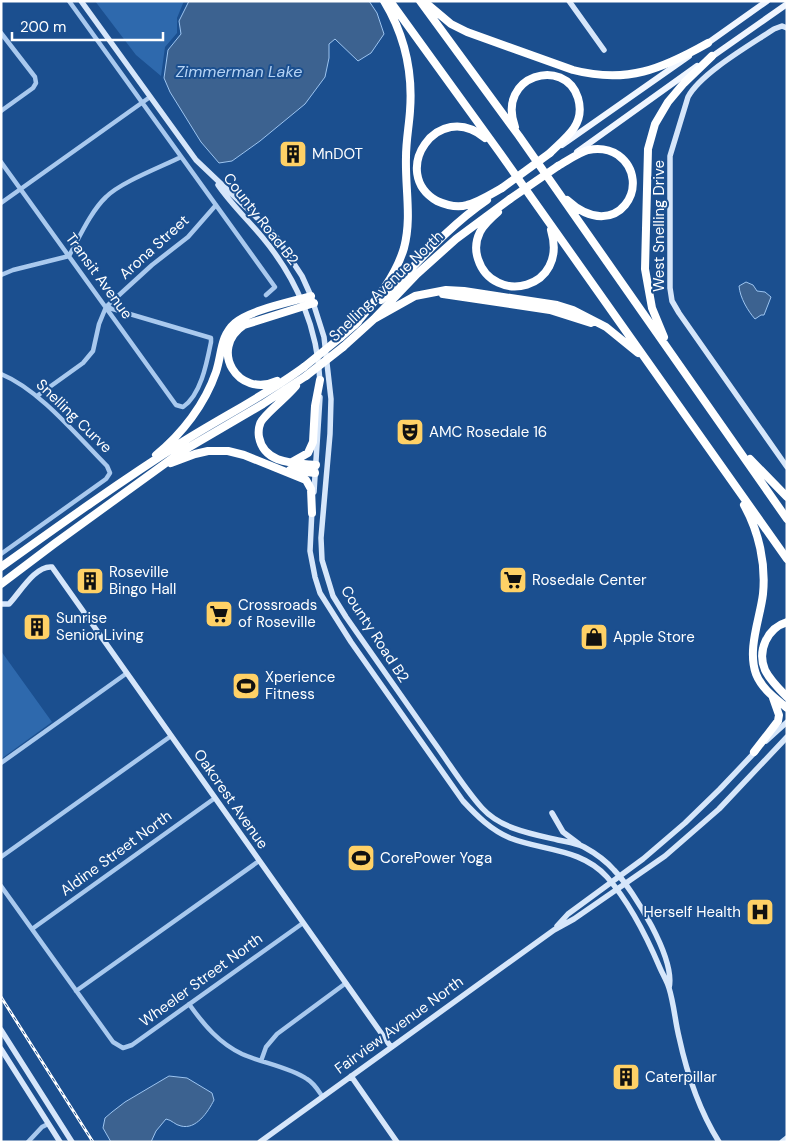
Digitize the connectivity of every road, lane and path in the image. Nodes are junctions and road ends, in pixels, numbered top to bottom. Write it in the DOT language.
graph roads {
  1 [pos="69,1"];
  2 [pos="81,1"];
  3 [pos="384,1"];
  4 [pos="390,1"];
  5 [pos="420,1"];
  6 [pos="424,1"];
  7 [pos="569,1"];
  8 [pos="767,1"];
  9 [pos="787,4"];
  10 [pos="787,28"];
  11 [pos="1,33"];
  12 [pos="708,43"];
  13 [pos="604,50"];
  14 [pos="712,56"];
  15 [pos="150,97"];
  16 [pos="142,102"];
  17 [pos="1,111"];
  18 [pos="519,136"];
  19 [pos="500,153"];
  20 [pos="550,153"];
  21 [pos="181,157"];
  22 [pos="1,162"];
  23 [pos="558,166"];
  24 [pos="212,177"];
  25 [pos="554,186"];
  26 [pos="502,188"];
  27 [pos="21,189"];
  28 [pos="510,199"];
  29 [pos="1,204"];
  30 [pos="216,205"];
  31 [pos="549,224"];
  32 [pos="69,256"];
  33 [pos="1,275"];
  34 [pos="266,295"];
  35 [pos="313,299"];
  36 [pos="303,302"];
  37 [pos="106,308"];
  38 [pos="374,319"];
  39 [pos="355,325"];
  40 [pos="674,357"];
  41 [pos="297,372"];
  42 [pos="1,374"];
  43 [pos="304,377"];
  44 [pos="320,380"];
  45 [pos="665,385"];
  46 [pos="37,396"];
  47 [pos="723,427"];
  48 [pos="286,463"];
  49 [pos="718,463"];
  50 [pos="266,465"];
  51 [pos="327,466"];
  52 [pos="160,467"];
  53 [pos="787,467"];
  54 [pos="316,469"];
  55 [pos="327,474"];
  56 [pos="123,482"];
  57 [pos="787,497"];
  58 [pos="312,513"];
  59 [pos="787,519"];
  60 [pos="1,554"];
  61 [pos="787,559"];
  62 [pos="1,567"];
  63 [pos="1,584"];
  64 [pos="1,604"];
  65 [pos="787,622"];
  66 [pos="359,636"];
  67 [pos="351,642"];
  68 [pos="127,673"];
  69 [pos="773,696"];
  70 [pos="787,698"];
  71 [pos="787,708"];
  72 [pos="787,722"];
  73 [pos="171,736"];
  74 [pos="787,738"];
  75 [pos="754,752"];
  76 [pos="1,763"];
  77 [pos="215,798"];
  78 [pos="552,813"];
  79 [pos="580,846"];
  80 [pos="1,857"];
  81 [pos="259,861"];
  82 [pos="619,876"];
  83 [pos="611,882"];
  84 [pos="625,884"];
  85 [pos="1,886"];
  86 [pos="616,890"];
  87 [pos="303,923"];
  88 [pos="32,929"];
  89 [pos="554,930"];
  90 [pos="346,984"];
  91 [pos="669,988"];
  92 [pos="76,991"];
  93 [pos="189,1004"];
  94 [pos="2,1032"];
  95 [pos="391,1047"];
  96 [pos="1,1049"];
  97 [pos="261,1061"];
  98 [pos="351,1076"];
  99 [pos="322,1096"];
  100 [pos="48,1124"];
  101 [pos="787,1138"];
  102 [pos="28,1142"];
  103 [pos="60,1142"];
  104 [pos="72,1142"];
  105 [pos="260,1142"];
  106 [pos="397,1142"];
  107 [pos="720,1142"];
  108 [pos="782,1142"];
  1 -- 16 [label="street"];
  2 -- 15 [label="street, County Road B2"];
  3 -- 39 [label="highway"];
  4 -- 19 [label="highway"];
  5 -- 18 [label="highway"];
  6 -- 12 [label="highway"];
  7 -- 13 [label="street"];
  8 -- 12 [label="main road, Snelling Avenue North"];
  9 -- 14 [label="main road, Snelling Avenue North"];
  10 -- 53 [label="street, West Snelling Drive"];
  11 -- 17 [label="street"];
  12 -- 20 [label="main road, Snelling Avenue North"];
  14 -- 23 [label="main road, Snelling Avenue North"];
  14 -- 40 [label="highway"];
  15 -- 16 [label="street"];
  15 -- 24 [label="street, County Road B2"];
  16 -- 21 [label="street"];
  16 -- 27 [label="street"];
  18 -- 20 [label="highway"];
  18 -- 25 [label="highway"];
  19 -- 26 [label="highway"];
  19 -- 31 [label="highway"];
  20 -- 26 [label="highway, Snelling Avenue North, bridge"];
  21 -- 30 [label="street"];
  21 -- 32 [label="street"];
  22 -- 27 [label="street, Transit Avenue"];
  23 -- 25 [label="highway"];
  23 -- 28 [label="highway, Snelling Avenue North, bridge"];
  24 -- 35 [label="street, County Road B2"];
  24 -- 36 [label="street, County Road B2"];
  25 -- 40 [label="highway"];
  26 -- 39 [label="highway, Snelling Avenue North"];
  27 -- 29 [label="street"];
  27 -- 32 [label="street, Transit Avenue"];
  28 -- 31 [label="highway"];
  28 -- 38 [label="highway, Snelling Avenue North"];
  30 -- 34 [label="street"];
  30 -- 37 [label="street, Arona Street"];
  31 -- 45 [label="highway"];
  32 -- 33 [label="street"];
  32 -- 37 [label="street, Transit Avenue"];
  35 -- 36 [label="highway"];
  35 -- 51 [label="street, County Road B2"];
  36 -- 41 [label="highway"];
  36 -- 44 [label="street, County Road B2"];
  36 -- 56 [label="highway"];
  37 -- 37 [label="street, Transit Avenue"];
  37 -- 46 [label="street, Arona Street"];
  38 -- 43 [label="highway, Snelling Avenue North, bridge"];
  38 -- 45 [label="highway"];
  39 -- 41 [label="highway, Snelling Avenue North, bridge"];
  40 -- 47 [label="highway"];
  41 -- 56 [label="highway, Snelling Avenue North"];
  42 -- 46 [label="street, Snelling Curve"];
  43 -- 48 [label="highway"];
  43 -- 52 [label="highway, Snelling Avenue North"];
  44 -- 48 [label="highway"];
  44 -- 54 [label="street, County Road B2"];
  45 -- 49 [label="highway"];
  46 -- 60 [label="street, Snelling Curve"];
  47 -- 57 [label="highway"];
  47 -- 59 [label="highway"];
  48 -- 54 [label="highway"];
  49 -- 61 [label="highway"];
  49 -- 69 [label="highway"];
  50 -- 52 [label="highway"];
  50 -- 54 [label="highway"];
  50 -- 58 [label="highway"];
  51 -- 54 [label="street"];
  51 -- 55 [label="street, County Road B2"];
  52 -- 63 [label="highway, Snelling Avenue North"];
  54 -- 55 [label="street"];
  54 -- 58 [label="street, County Road B2"];
  55 -- 66 [label="street, County Road B2"];
  56 -- 62 [label="highway, Snelling Avenue North"];
  58 -- 67 [label="street, County Road B2"];
  64 -- 68 [label="street, Oakcrest Avenue"];
  65 -- 70 [label="highway"];
  66 -- 67 [label="street"];
  66 -- 79 [label="street, County Road B2"];
  67 -- 83 [label="street, County Road B2"];
  68 -- 73 [label="street, Oakcrest Avenue"];
  68 -- 76 [label="street"];
  69 -- 71 [label="highway"];
  69 -- 75 [label="highway"];
  72 -- 75 [label="street, Fairview Avenue North"];
  73 -- 77 [label="street, Oakcrest Avenue"];
  73 -- 80 [label="street"];
  74 -- 84 [label="street, Fairview Avenue North"];
  75 -- 82 [label="street, Fairview Avenue North"];
  77 -- 81 [label="street, Oakcrest Avenue"];
  77 -- 88 [label="street, Aldine Street North"];
  78 -- 79 [label="street"];
  79 -- 82 [label="street, County Road B2"];
  81 -- 87 [label="street, Oakcrest Avenue"];
  81 -- 92 [label="street"];
  82 -- 83 [label="street, Fairview Avenue North"];
  82 -- 84 [label="street, County Road B2"];
  83 -- 86 [label="street, County Road B2"];
  83 -- 89 [label="street, Fairview Avenue North"];
  84 -- 86 [label="street, Fairview Avenue North"];
  84 -- 91 [label="street, County Road B2"];
  85 -- 88 [label="street"];
  86 -- 89 [label="street, Fairview Avenue North"];
  86 -- 91 [label="street, County Road B2"];
  87 -- 90 [label="street, Oakcrest Avenue"];
  87 -- 93 [label="street, Wheeler Street North"];
  88 -- 92 [label="street"];
  89 -- 95 [label="street, Fairview Avenue North"];
  90 -- 95 [label="street, Oakcrest Avenue"];
  90 -- 97 [label="street"];
  91 -- 107 [label="street, County Road B2"];
  92 -- 93 [label="street, Wheeler Street North"];
  93 -- 97 [label="street"];
  94 -- 104 [label="street"];
  95 -- 98 [label="street, Fairview Avenue North"];
  96 -- 100 [label="street"];
  97 -- 99 [label="street"];
  98 -- 99 [label="street, Fairview Avenue North"];
  98 -- 106 [label="street"];
  99 -- 105 [label="street, Fairview Avenue North"];
  100 -- 102 [label="street"];
  100 -- 103 [label="street"];
  101 -- 108 [label="street"];
}
